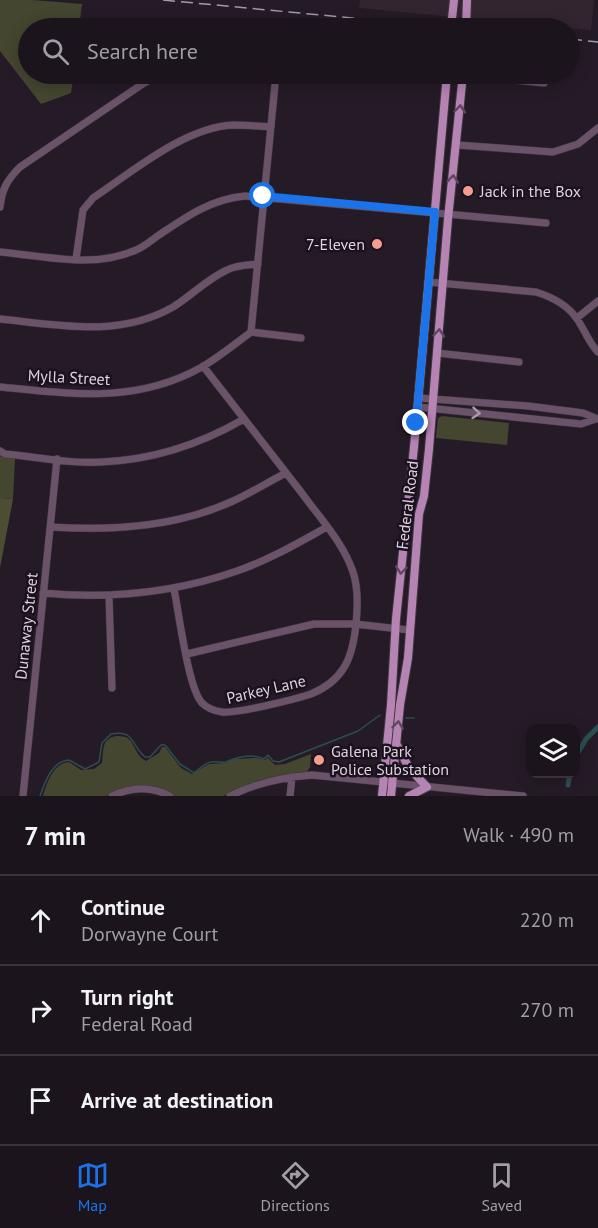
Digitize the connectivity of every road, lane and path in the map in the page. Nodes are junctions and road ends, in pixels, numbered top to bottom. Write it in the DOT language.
graph roads {
  1 [pos="454,0"];
  2 [pos="467,0"];
  3 [pos="451,18"];
  4 [pos="466,18"];
  5 [pos="143,84"];
  6 [pos="275,84"];
  7 [pos="445,84"];
  8 [pos="462,84"];
  9 [pos="271,127"];
  10 [pos="598,130"];
  11 [pos="440,143"];
  12 [pos="457,145"];
  13 [pos="1,189"];
  14 [pos="263,196"];
  15 [pos="0,207"];
  16 [pos="435,212"];
  17 [pos="449,213"];
  18 [pos="546,223"];
  19 [pos="0,252"];
  20 [pos="75,259"];
  21 [pos="258,264"];
  22 [pos="428,282"];
  23 [pos="443,283"];
  24 [pos="598,301"];
  25 [pos="577,318"];
  26 [pos="0,319"];
  27 [pos="251,333"];
  28 [pos="301,338"];
  29 [pos="598,352"];
  30 [pos="437,353"];
  31 [pos="519,362"];
  32 [pos="203,366"];
  33 [pos="0,387"];
  34 [pos="418,398"];
  35 [pos="433,398"];
  36 [pos="528,406"];
  37 [pos="418,407"];
  38 [pos="432,409"];
  39 [pos="527,418"];
  40 [pos="244,419"];
  41 [pos="597,419"];
  42 [pos="0,451"];
  43 [pos="57,459"];
  44 [pos="286,473"];
  45 [pos="405,520"];
  46 [pos="419,522"];
  47 [pos="51,526"];
  48 [pos="327,527"];
  49 [pos="174,589"];
  50 [pos="43,593"];
  51 [pos="109,596"];
  52 [pos="355,624"];
  53 [pos="396,629"];
  54 [pos="409,630"];
  55 [pos="187,654"];
  56 [pos="112,688"];
  57 [pos="397,744"];
  58 [pos="292,777"];
  59 [pos="388,783"];
  60 [pos="427,786"];
  61 [pos="23,796"];
  62 [pos="112,796"];
  63 [pos="170,796"];
  64 [pos="230,796"];
  65 [pos="290,796"];
  66 [pos="382,796"];
  67 [pos="392,796"];
  68 [pos="409,796"];
  69 [pos="523,796"];
  1 -- 3 [label="main road"];
  2 -- 4 [label="main road"];
  5 -- 13 [label="street"];
  6 -- 9 [label="street"];
  7 -- 11 [label="main road, Federal Road"];
  12 -- 8 [label="main road, Federal Road, one-way"];
  9 -- 14 [label="street"];
  9 -- 20 [label="street"];
  10 -- 12 [label="street"];
  11 -- 12 [label="main road"];
  11 -- 16 [label="main road, Federal Road"];
  17 -- 12 [label="main road, Federal Road, one-way"];
  13 -- 15 [label="street"];
  14 -- 16 [label="street"];
  14 -- 20 [label="street"];
  14 -- 21 [label="street"];
  16 -- 17 [label="street"];
  16 -- 22 [label="main road, Federal Road"];
  17 -- 18 [label="street"];
  17 -- 23 [label="main road, Federal Road"];
  19 -- 20 [label="street"];
  21 -- 26 [label="street"];
  21 -- 27 [label="street"];
  22 -- 23 [label="street"];
  22 -- 34 [label="main road, Federal Road"];
  23 -- 25 [label="street"];
  30 -- 23 [label="main road, Federal Road, one-way"];
  24 -- 25 [label="street"];
  25 -- 29 [label="street"];
  27 -- 28 [label="street"];
  27 -- 32 [label="street, Mylla Street"];
  30 -- 31 [label="street"];
  30 -- 35 [label="main road, Federal Road"];
  32 -- 33 [label="street, Mylla Street"];
  32 -- 40 [label="street, Parkey Lane"];
  34 -- 35 [label="street"];
  34 -- 37 [label="main road, Federal Road"];
  35 -- 36 [label="street"];
  35 -- 38 [label="main road, Federal Road"];
  36 -- 39 [label="street"];
  36 -- 41 [label="street"];
  37 -- 38 [label="street"];
  37 -- 45 [label="main road, Federal Road"];
  38 -- 39 [label="street, one-way"];
  38 -- 46 [label="main road, Federal Road"];
  39 -- 41 [label="street"];
  40 -- 43 [label="street"];
  40 -- 44 [label="street, Parkey Lane"];
  42 -- 43 [label="street"];
  43 -- 47 [label="street, Dunaway Street"];
  44 -- 47 [label="street"];
  44 -- 48 [label="street, Parkey Lane"];
  45 -- 46 [label="main road"];
  45 -- 53 [label="main road, Federal Road, one-way"];
  46 -- 54 [label="main road, Federal Road"];
  47 -- 50 [label="street, Dunaway Street"];
  48 -- 49 [label="street"];
  48 -- 52 [label="street, Parkey Lane"];
  49 -- 51 [label="street"];
  49 -- 55 [label="street, Parkey Lane"];
  50 -- 51 [label="street"];
  50 -- 61 [label="street, Dunaway Street"];
  51 -- 56 [label="street"];
  52 -- 53 [label="street"];
  52 -- 55 [label="street"];
  52 -- 55 [label="street, Parkey Lane"];
  53 -- 54 [label="street"];
  53 -- 59 [label="main road, Federal Road"];
  57 -- 54 [label="main road, Federal Road, one-way"];
  57 -- 59 [label="main road, Federal Road"];
  57 -- 60 [label="main road"];
  58 -- 59 [label="street"];
  58 -- 64 [label="street"];
  58 -- 65 [label="street"];
  59 -- 60 [label="street"];
  59 -- 66 [label="main road, Federal Road"];
  59 -- 67 [label="main road, Federal Road"];
  60 -- 68 [label="main road"];
  60 -- 69 [label="street"];
  62 -- 63 [label="street"];
}
